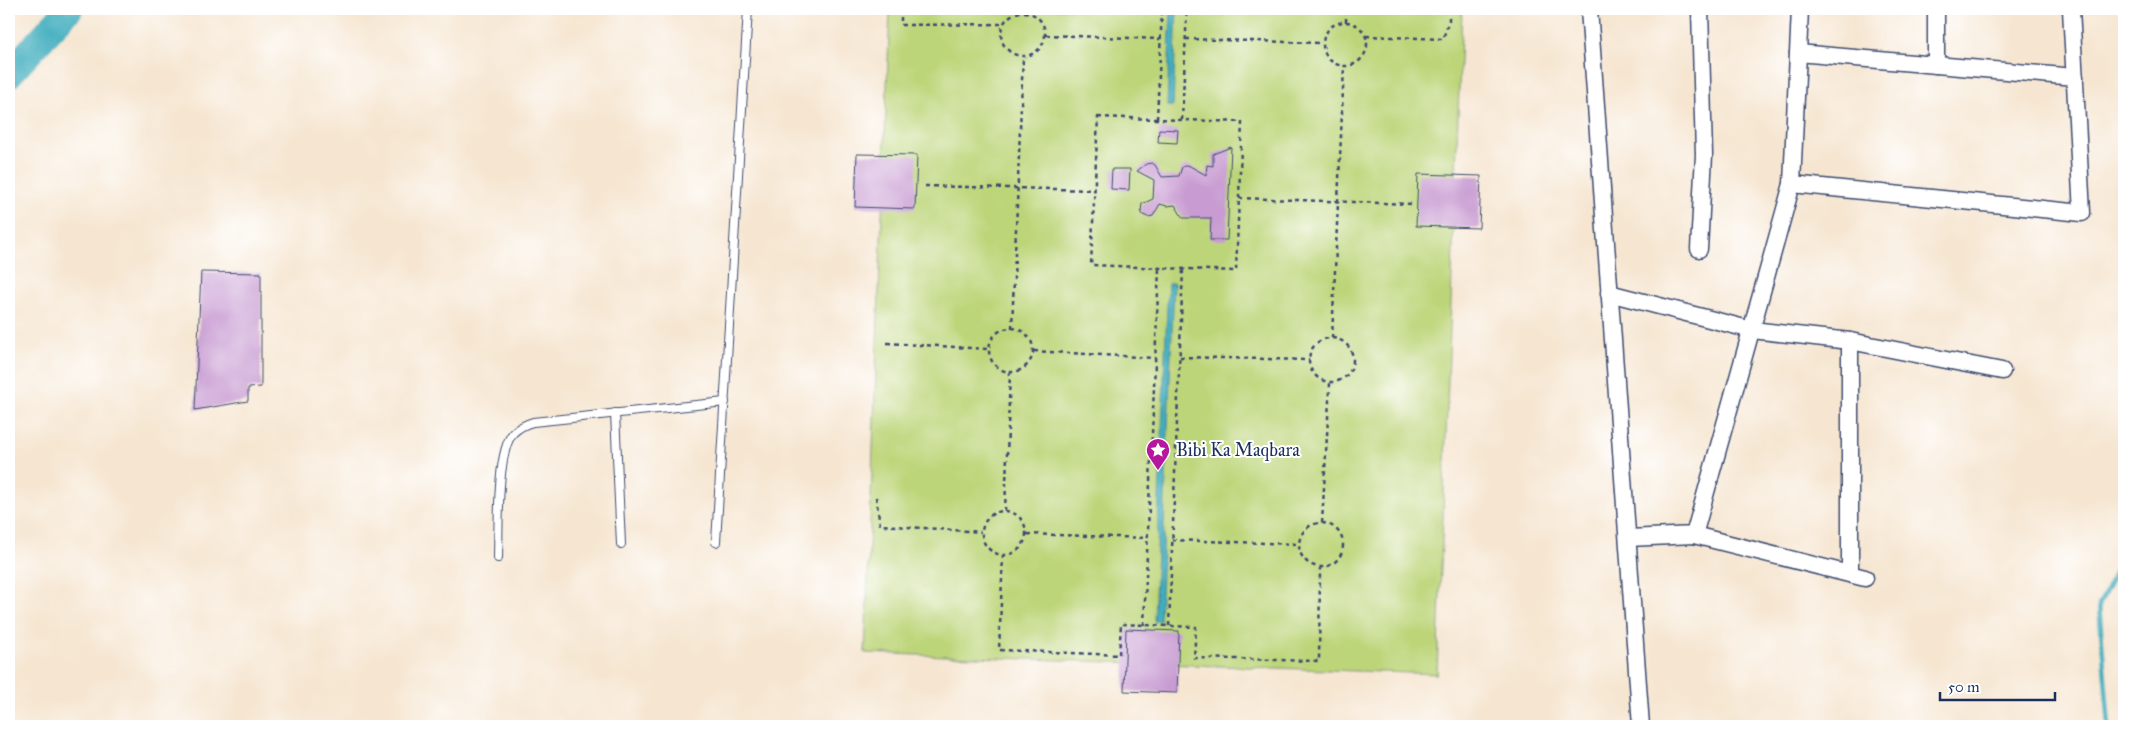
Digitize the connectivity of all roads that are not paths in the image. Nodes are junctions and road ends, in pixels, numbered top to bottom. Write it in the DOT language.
graph roads {
  1 [pos="748,9"];
  2 [pos="1590,9"];
  3 [pos="1700,9"];
  4 [pos="1800,9"];
  5 [pos="1936,9"];
  6 [pos="2071,9"];
  7 [pos="1798,53"];
  8 [pos="1936,65"];
  9 [pos="2074,76"];
  10 [pos="1792,184"];
  11 [pos="1699,249"];
  12 [pos="1609,293"];
  13 [pos="1752,330"];
  14 [pos="1850,341"];
  15 [pos="2002,371"];
  16 [pos="725,402"];
  17 [pos="615,413"];
  18 [pos="1694,535"];
  19 [pos="1628,538"];
  20 [pos="716,542"];
  21 [pos="621,544"];
  22 [pos="498,558"];
  23 [pos="1641,726"];
  1 -- 16 [label="lane"];
  2 -- 12 [label="street"];
  3 -- 11 [label="street"];
  4 -- 7 [label="street"];
  5 -- 8 [label="street"];
  6 -- 9 [label="street"];
  7 -- 8 [label="street"];
  7 -- 10 [label="street"];
  8 -- 9 [label="street"];
  9 -- 10 [label="street"];
  10 -- 13 [label="street"];
  12 -- 13 [label="street"];
  12 -- 19 [label="street"];
  13 -- 14 [label="street"];
  13 -- 18 [label="street"];
  14 -- 15 [label="street"];
  14 -- 18 [label="street"];
  16 -- 17 [label="lane"];
  16 -- 20 [label="lane"];
  17 -- 21 [label="lane"];
  17 -- 22 [label="lane"];
  18 -- 19 [label="street"];
  19 -- 23 [label="street"];
}
